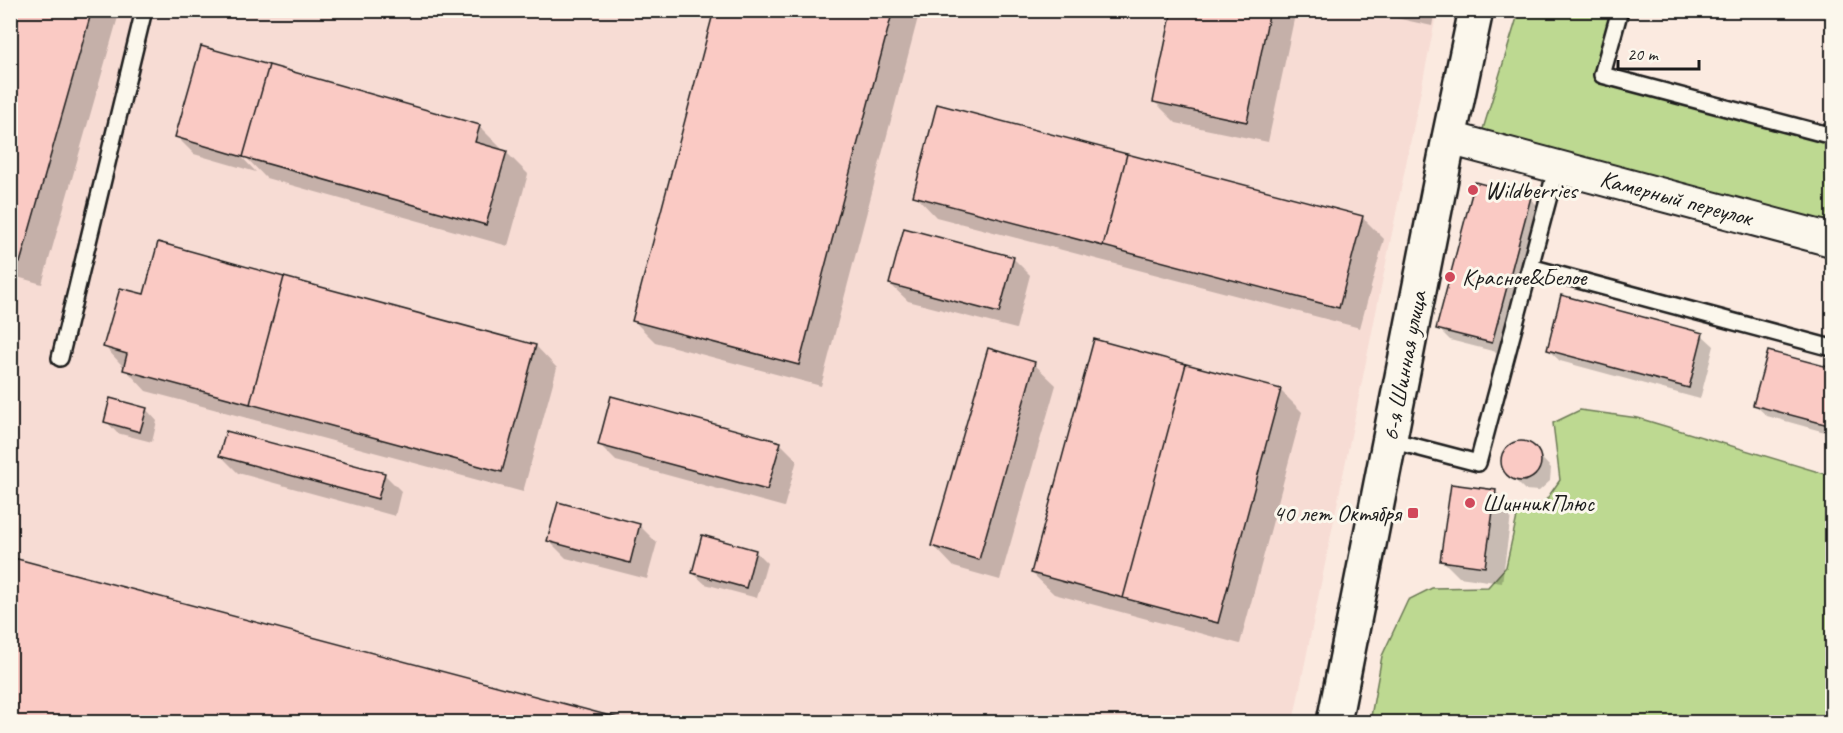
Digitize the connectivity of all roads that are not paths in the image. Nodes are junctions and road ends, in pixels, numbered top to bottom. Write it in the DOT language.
graph roads {
  1 [pos="144,10"];
  2 [pos="1476,10"];
  3 [pos="1620,10"];
  4 [pos="1833,136"];
  5 [pos="1449,138"];
  6 [pos="1557,166"];
  7 [pos="1833,240"];
  8 [pos="1530,267"];
  9 [pos="1833,348"];
  10 [pos="60,358"];
  11 [pos="1390,440"];
  12 [pos="1334,723"];
  1 -- 10 [label="lane"];
  2 -- 5 [label="main road, 6-я Шинная улица"];
  3 -- 4 [label="lane"];
  5 -- 6 [label="street, Камерный переулок"];
  5 -- 11 [label="main road, 6-я Шинная улица"];
  6 -- 7 [label="street, Камерный переулок"];
  6 -- 8 [label="lane"];
  8 -- 9 [label="lane"];
  8 -- 11 [label="lane"];
  11 -- 12 [label="main road, 6-я Шинная улица"];
}
